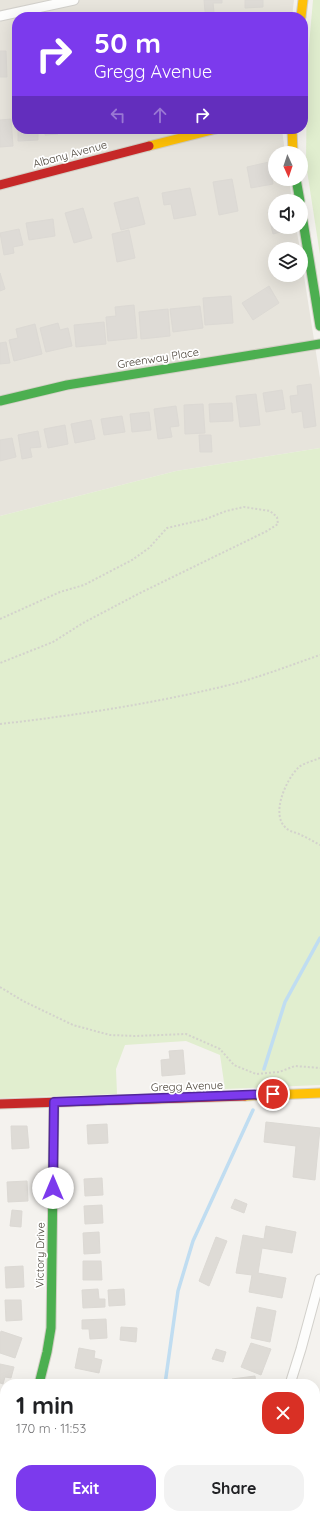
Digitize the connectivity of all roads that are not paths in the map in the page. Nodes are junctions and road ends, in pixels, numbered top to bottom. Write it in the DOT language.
graph roads {
  1 [pos="74,0"];
  2 [pos="303,0"];
  3 [pos="18,12"];
  4 [pos="302,12"];
  5 [pos="12,13"];
  6 [pos="0,16"];
  7 [pos="197,134"];
  8 [pos="292,134"];
  9 [pos="293,146"];
  10 [pos="0,185"];
  11 [pos="305,234"];
  12 [pos="320,326"];
  13 [pos="320,344"];
  14 [pos="0,402"];
  15 [pos="320,1093"];
  16 [pos="54,1102"];
  17 [pos="0,1104"];
  18 [pos="320,1279"];
  19 [pos="316,1309"];
  20 [pos="39,1379"];
  21 [pos="292,1379"];
  1 -- 3 [label="street"];
  2 -- 4 [label="street"];
  5 -- 6 [label="street"];
  7 -- 10 [label="street, Albany Avenue"];
  8 -- 9 [label="street"];
  11 -- 12 [label="street"];
  13 -- 14 [label="street, Greenway Place"];
  15 -- 16 [label="street, Gregg Avenue"];
  16 -- 17 [label="street, Gregg Avenue"];
  16 -- 20 [label="street, Victory Drive"];
  18 -- 19 [label="street"];
  19 -- 21 [label="street"];
}
